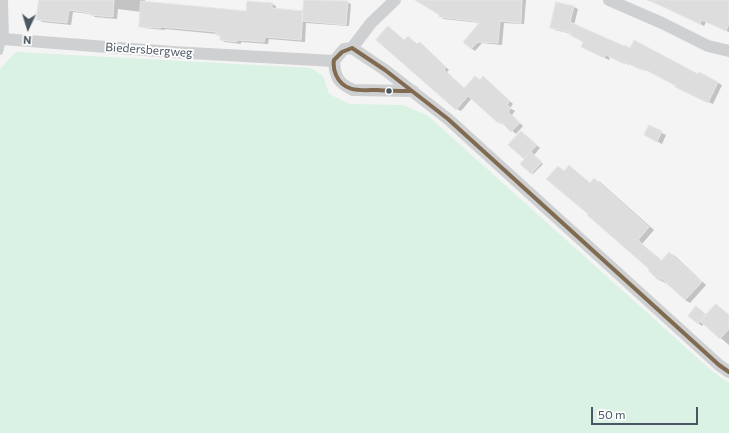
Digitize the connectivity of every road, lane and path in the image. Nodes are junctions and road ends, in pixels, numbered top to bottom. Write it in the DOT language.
graph roads {
  1 [pos="2,0"];
  2 [pos="394,0"];
  3 [pos="609,0"];
  4 [pos="3,39"];
  5 [pos="352,48"];
  6 [pos="729,51"];
  7 [pos="0,52"];
  8 [pos="334,60"];
  9 [pos="413,91"];
  10 [pos="729,372"];
  1 -- 4 [label="street"];
  2 -- 5 [label="street"];
  3 -- 6 [label="street"];
  4 -- 7 [label="lane"];
  4 -- 8 [label="street, Biedersbergweg"];
  5 -- 8 [label="street"];
  5 -- 9 [label="street"];
  8 -- 9 [label="street"];
  9 -- 10 [label="street"];
}
